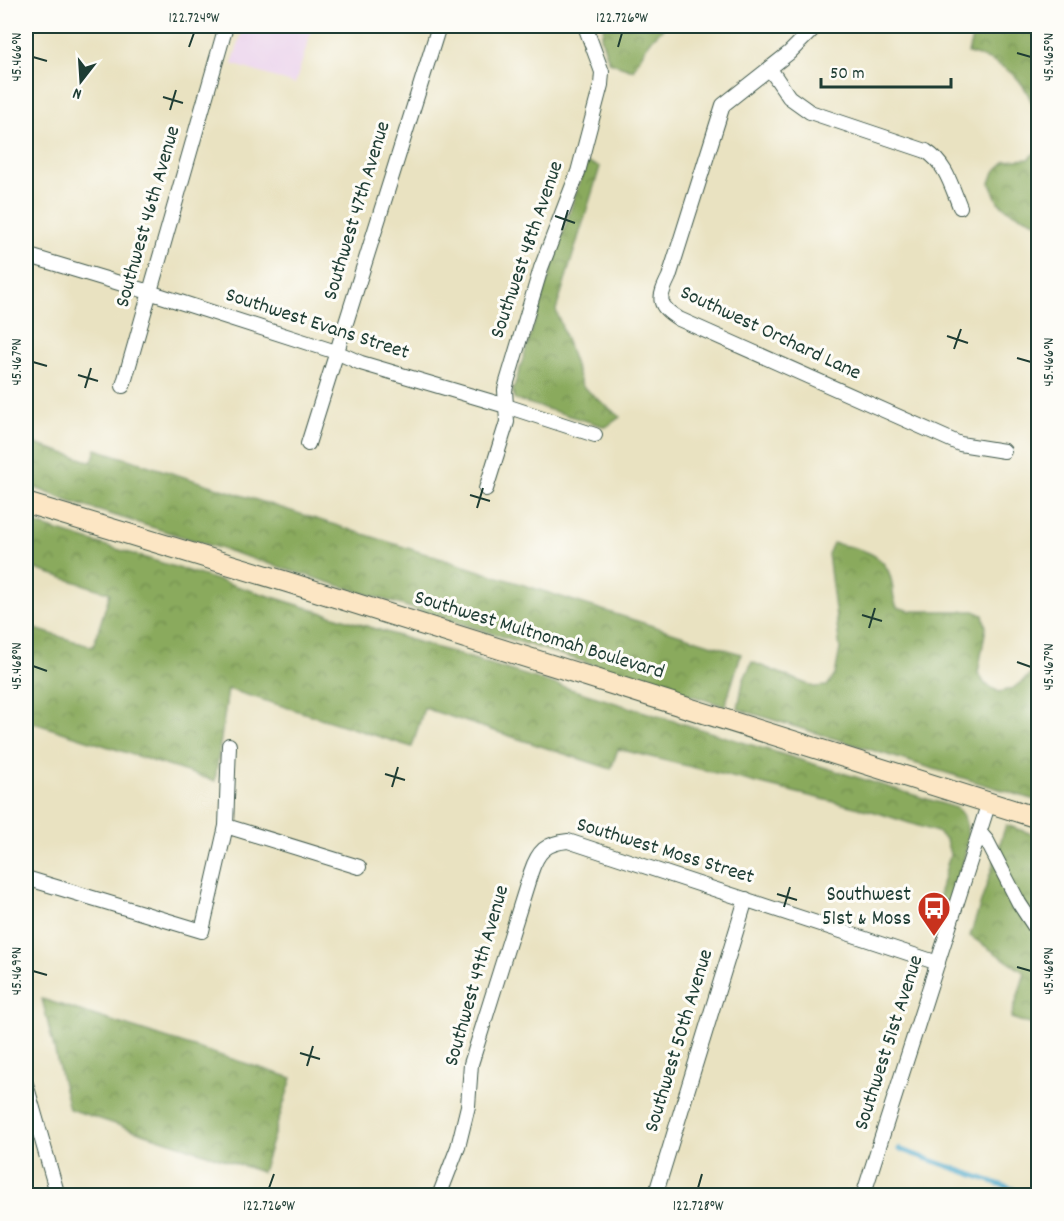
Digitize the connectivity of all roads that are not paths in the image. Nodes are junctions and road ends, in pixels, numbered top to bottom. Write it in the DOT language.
graph roads {
  1 [pos="226,26"];
  2 [pos="439,26"];
  3 [pos="585,26"];
  4 [pos="816,26"];
  5 [pos="770,69"];
  6 [pos="960,207"];
  7 [pos="26,255"];
  8 [pos="148,292"];
  9 [pos="336,352"];
  10 [pos="123,386"];
  11 [pos="506,406"];
  12 [pos="595,435"];
  13 [pos="308,444"];
  14 [pos="1004,451"];
  15 [pos="486,489"];
  16 [pos="26,503"];
  17 [pos="229,745"];
  18 [pos="989,802"];
  19 [pos="1038,818"];
  20 [pos="226,826"];
  21 [pos="981,834"];
  22 [pos="550,844"];
  23 [pos="359,867"];
  24 [pos="26,878"];
  25 [pos="746,899"];
  26 [pos="1038,932"];
  27 [pos="938,963"];
  28 [pos="26,1084"];
  29 [pos="58,1196"];
  30 [pos="439,1196"];
  31 [pos="656,1196"];
  32 [pos="863,1196"];
  1 -- 8 [label="street, Southwest 46th Avenue"];
  2 -- 9 [label="street, Southwest 47th Avenue"];
  3 -- 11 [label="street, Southwest 48th Avenue"];
  4 -- 5 [label="street, Southwest Orchard Lane"];
  5 -- 6 [label="street"];
  5 -- 14 [label="street, Southwest Orchard Lane"];
  7 -- 8 [label="street, Southwest Evans Street"];
  8 -- 9 [label="street, Southwest Evans Street"];
  8 -- 10 [label="street, Southwest 46th Avenue"];
  9 -- 11 [label="street, Southwest Evans Street"];
  9 -- 13 [label="street, Southwest 47th Avenue"];
  11 -- 12 [label="street, Southwest Evans Street"];
  11 -- 15 [label="street, Southwest 48th Avenue"];
  16 -- 18 [label="main road, Southwest Multnomah Boulevard"];
  17 -- 20 [label="street"];
  18 -- 19 [label="main road, Southwest Multnomah Boulevard"];
  18 -- 21 [label="street, Southwest 51st Avenue"];
  20 -- 23 [label="street"];
  20 -- 24 [label="street"];
  21 -- 26 [label="street"];
  21 -- 27 [label="street, Southwest 51st Avenue"];
  22 -- 25 [label="street, Southwest Moss Street"];
  22 -- 30 [label="street, Southwest 49th Avenue"];
  25 -- 27 [label="street, Southwest Moss Street"];
  25 -- 31 [label="street, Southwest 50th Avenue"];
  27 -- 32 [label="street, Southwest 51st Avenue"];
  28 -- 29 [label="street"];
}
